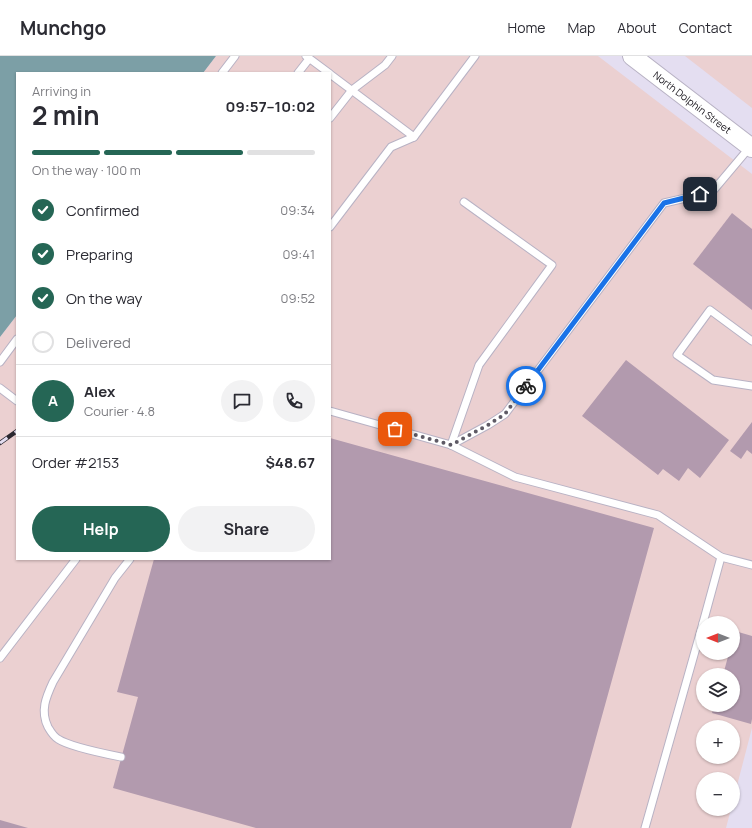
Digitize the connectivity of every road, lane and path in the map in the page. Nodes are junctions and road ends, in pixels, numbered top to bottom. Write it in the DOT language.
graph roads {
  1 [pos="235,56"];
  2 [pos="392,56"];
  3 [pos="475,56"];
  4 [pos="632,56"];
  5 [pos="308,57"];
  6 [pos="223,72"];
  7 [pos="299,72"];
  8 [pos="327,72"];
  9 [pos="331,75"];
  10 [pos="352,90"];
  11 [pos="331,117"];
  12 [pos="414,137"];
  13 [pos="751,148"];
  14 [pos="464,202"];
  15 [pos="331,226"];
  16 [pos="16,340"];
  17 [pos="752,341"];
  18 [pos="0,362"];
  19 [pos="752,386"];
  20 [pos="0,388"];
  21 [pos="16,400"];
  22 [pos="331,410"];
  23 [pos="451,445"];
  24 [pos="721,557"];
  25 [pos="75,560"];
  26 [pos="129,560"];
  27 [pos="752,565"];
  28 [pos="705,616"];
  29 [pos="696,648"];
  30 [pos="0,658"];
  31 [pos="121,757"];
  32 [pos="645,828"];
  1 -- 6 [label="lane"];
  2 -- 10 [label="lane"];
  3 -- 12 [label="lane"];
  4 -- 13 [label="street, North Dolphin Street"];
  5 -- 7 [label="lane"];
  5 -- 8 [label="lane"];
  9 -- 10 [label="lane"];
  10 -- 11 [label="lane"];
  10 -- 12 [label="lane"];
  12 -- 15 [label="lane"];
  13 -- 23 [label="lane"];
  14 -- 23 [label="lane"];
  16 -- 18 [label="lane"];
  17 -- 19 [label="lane"];
  20 -- 21 [label="lane"];
  22 -- 23 [label="lane"];
  23 -- 24 [label="lane"];
  24 -- 27 [label="lane"];
  24 -- 28 [label="lane"];
  25 -- 30 [label="lane"];
  26 -- 31 [label="lane"];
  29 -- 32 [label="lane"];
}
